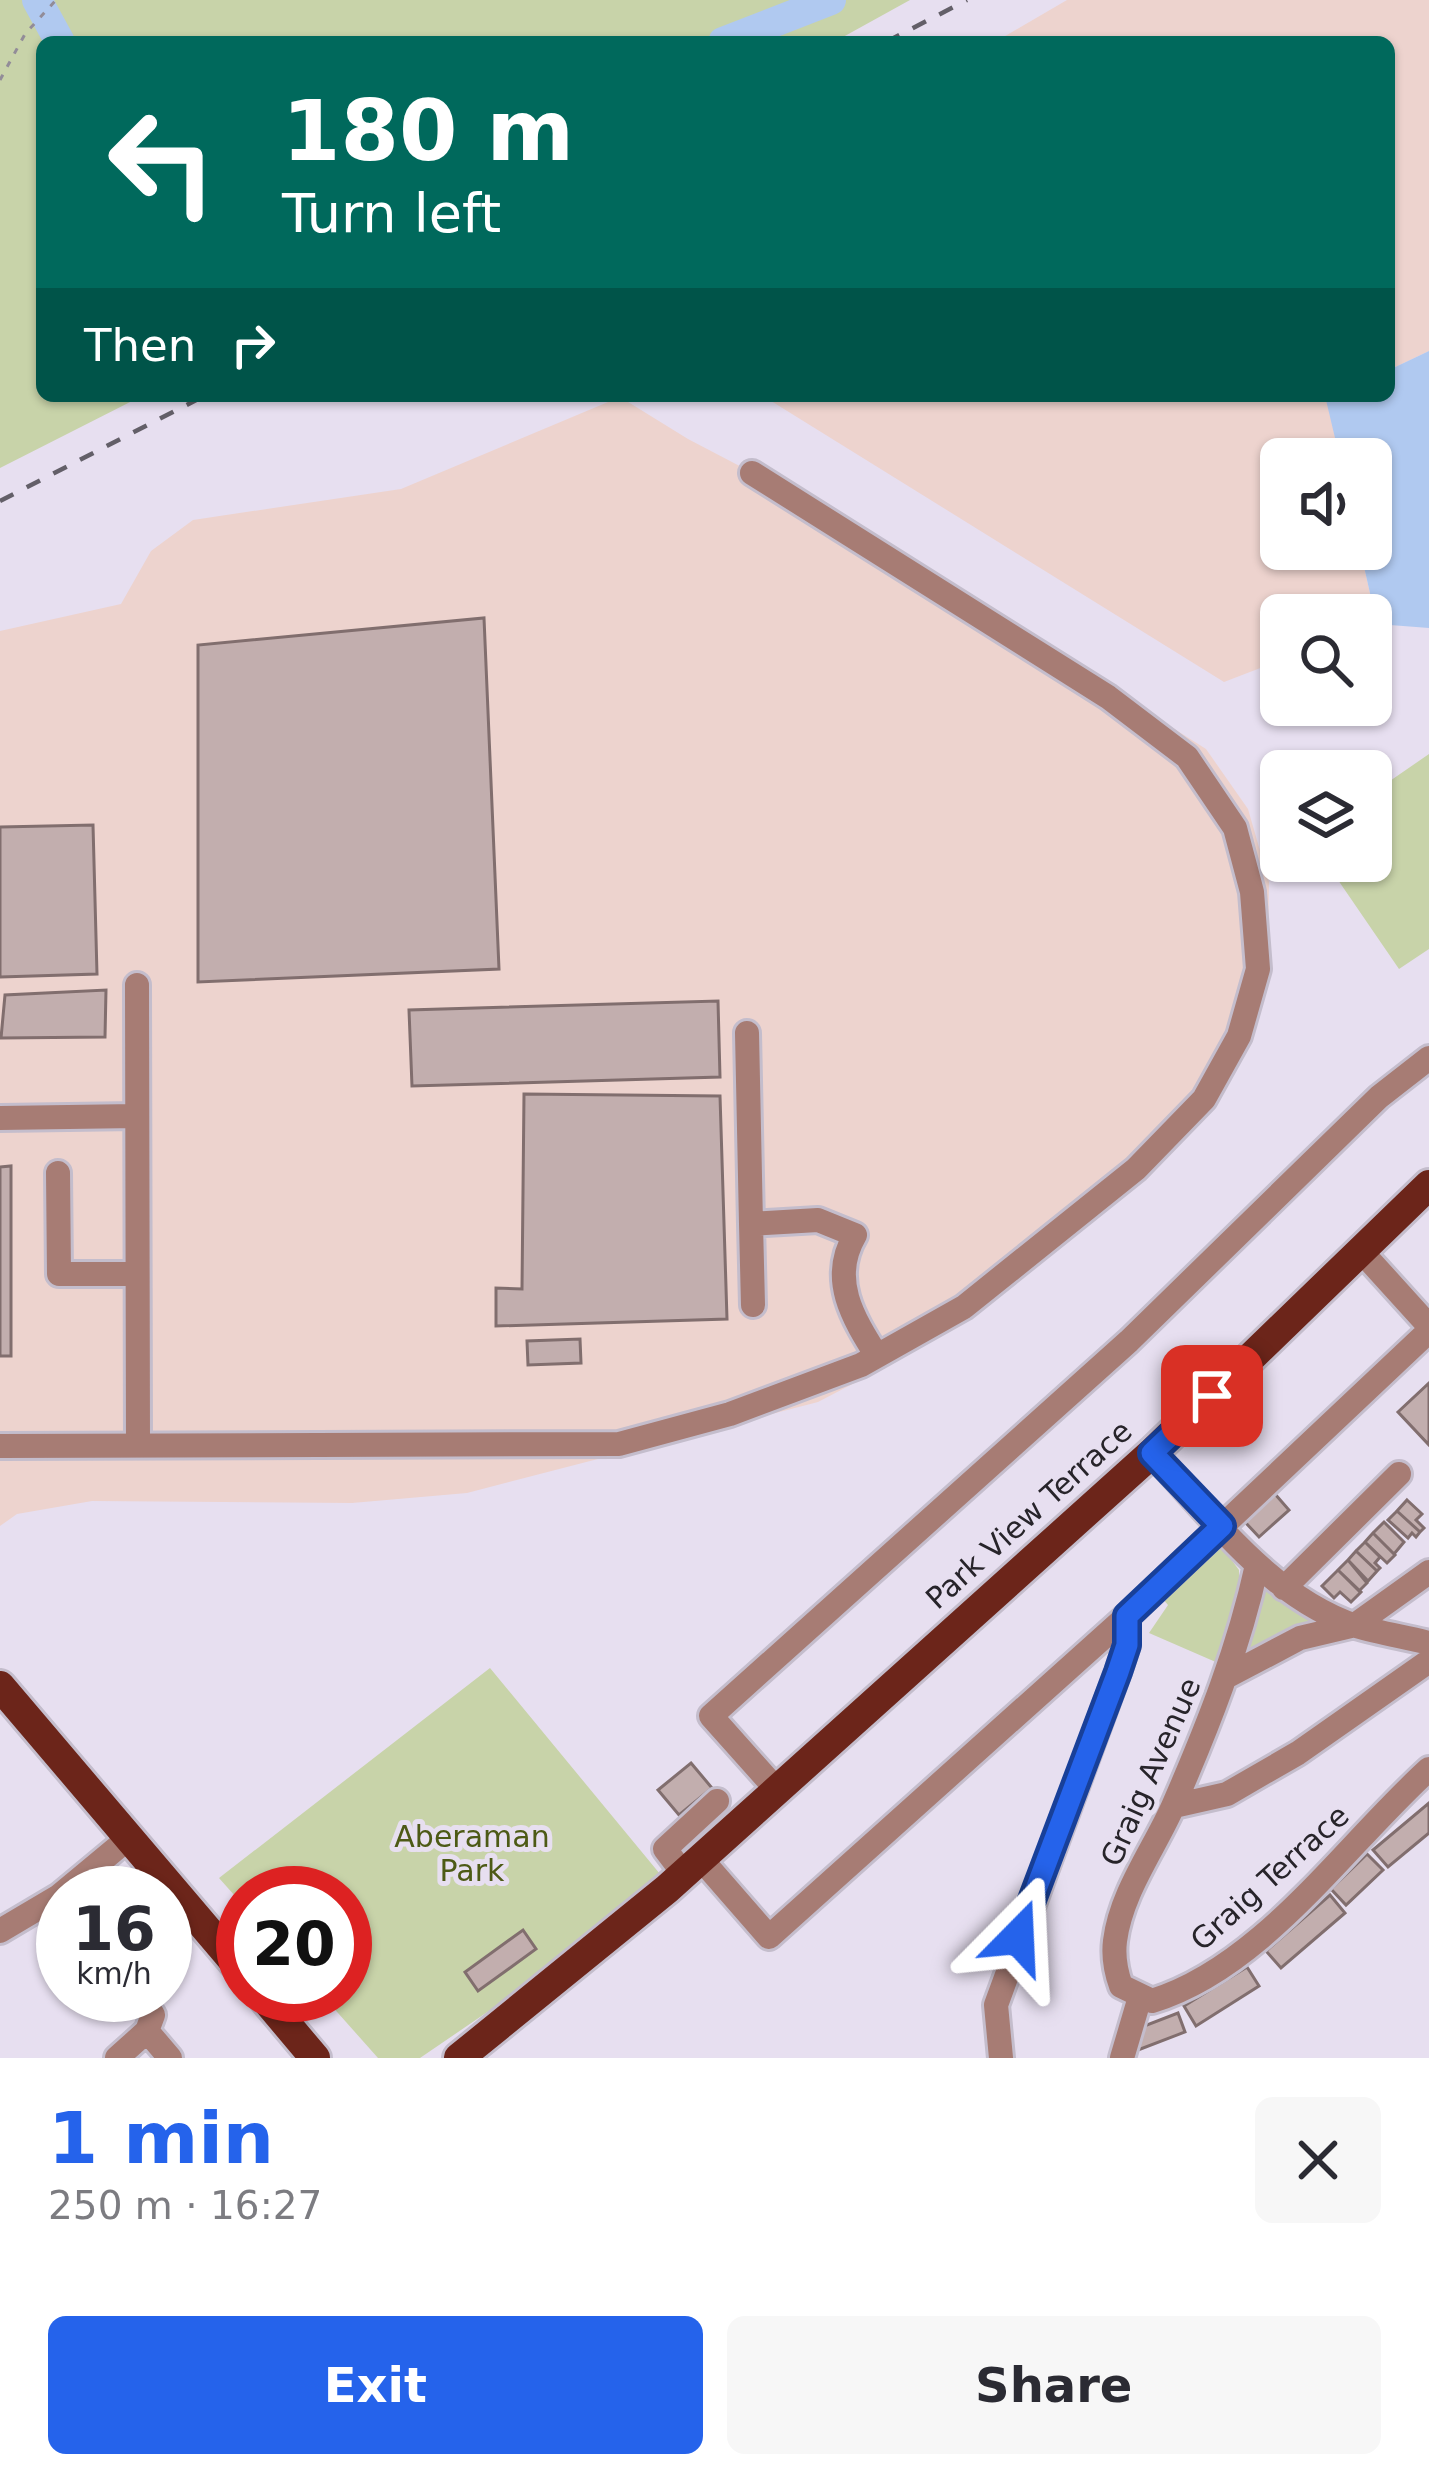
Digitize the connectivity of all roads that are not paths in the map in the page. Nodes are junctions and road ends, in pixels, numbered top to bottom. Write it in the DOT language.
graph roads {
  1 [pos="752,473"];
  2 [pos="137,985"];
  3 [pos="747,1033"];
  4 [pos="1429,1058"];
  5 [pos="136,1115"];
  6 [pos="0,1118"];
  7 [pos="58,1173"];
  8 [pos="1429,1186"];
  9 [pos="751,1224"];
  10 [pos="1361,1251"];
  11 [pos="136,1274"];
  12 [pos="753,1305"];
  13 [pos="1429,1329"];
  14 [pos="877,1356"];
  15 [pos="138,1444"];
  16 [pos="0,1447"];
  17 [pos="1152,1453"];
  18 [pos="1399,1474"];
  19 [pos="1222,1526"];
  20 [pos="1257,1565"];
  21 [pos="1429,1572"];
  22 [pos="1284,1588"];
  23 [pos="1127,1616"];
  24 [pos="1354,1625"];
  25 [pos="1429,1643"];
  26 [pos="1429,1661"];
  27 [pos="1226,1677"];
  28 [pos="0,1686"];
  29 [pos="1429,1769"];
  30 [pos="777,1790"];
  31 [pos="718,1801"];
  32 [pos="1174,1806"];
  33 [pos="130,1838"];
  34 [pos="684,1874"];
  35 [pos="0,1931"];
  36 [pos="216,1940"];
  37 [pos="1138,1997"];
  38 [pos="285,2022"];
  39 [pos="117,2058"];
  40 [pos="170,2058"];
  41 [pos="315,2058"];
  42 [pos="460,2058"];
  43 [pos="1001,2058"];
  44 [pos="1122,2058"];
  1 -- 14 [label="street"];
  2 -- 5 [label="street"];
  3 -- 9 [label="street"];
  4 -- 30 [label="street"];
  5 -- 6 [label="street"];
  5 -- 11 [label="street"];
  7 -- 11 [label="street"];
  8 -- 10 [label="main road, Park View Terrace"];
  9 -- 12 [label="street"];
  9 -- 14 [label="street"];
  10 -- 13 [label="street"];
  10 -- 17 [label="main road, Park View Terrace"];
  11 -- 15 [label="street"];
  13 -- 19 [label="street"];
  14 -- 15 [label="street"];
  15 -- 16 [label="street"];
  17 -- 19 [label="street"];
  17 -- 30 [label="main road, Park View Terrace"];
  18 -- 22 [label="street"];
  19 -- 20 [label="street"];
  19 -- 23 [label="street"];
  20 -- 22 [label="street"];
  20 -- 27 [label="street, Graig Avenue"];
  21 -- 24 [label="street"];
  22 -- 24 [label="street"];
  23 -- 34 [label="street"];
  23 -- 43 [label="street"];
  24 -- 25 [label="street"];
  24 -- 27 [label="street"];
  26 -- 32 [label="street"];
  27 -- 32 [label="street, Graig Avenue"];
  28 -- 33 [label="main road"];
  29 -- 37 [label="street, Graig Terrace"];
  30 -- 34 [label="main road, Park View Terrace"];
  31 -- 34 [label="street"];
  32 -- 37 [label="street, Graig Avenue"];
  33 -- 35 [label="street"];
  33 -- 36 [label="main road"];
  34 -- 42 [label="main road, Park View Terrace"];
  37 -- 44 [label="street"];
  38 -- 41 [label="main road"];
  39 -- 40 [label="street"];
}
